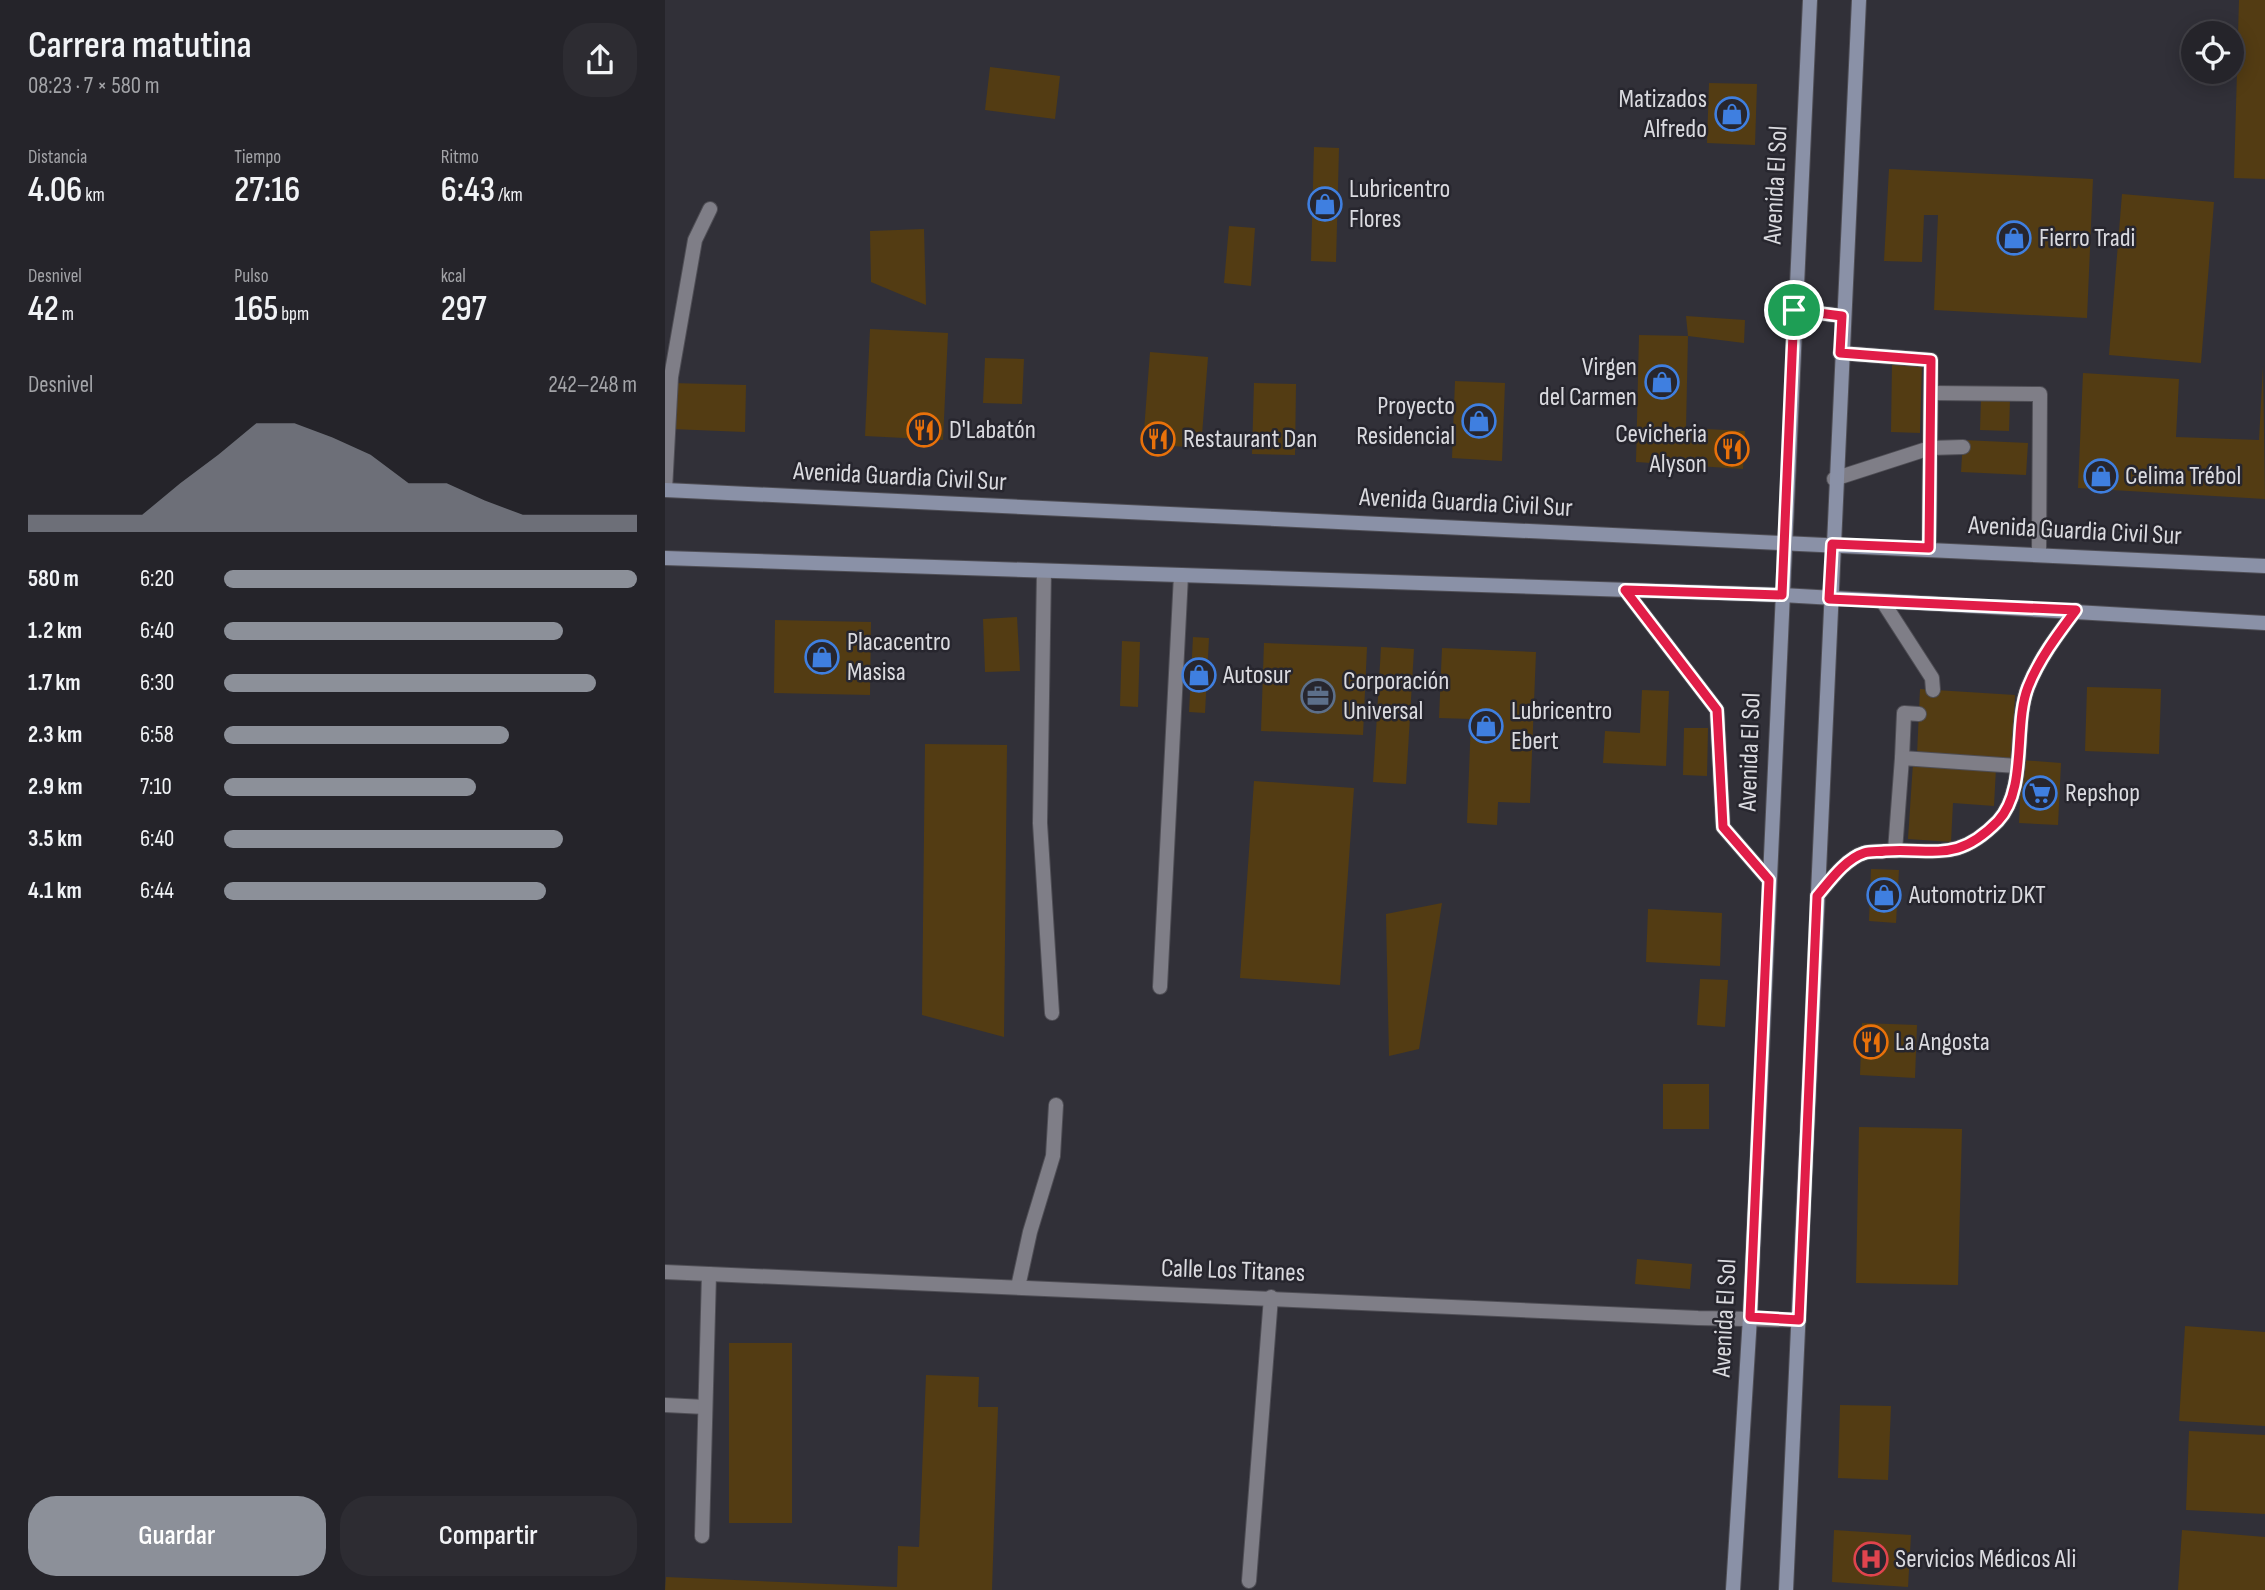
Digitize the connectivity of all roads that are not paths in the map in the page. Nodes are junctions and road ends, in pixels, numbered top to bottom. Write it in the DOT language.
graph roads {
  1 [pos="1810,0"];
  2 [pos="1859,0"];
  3 [pos="710,209"];
  4 [pos="1794,310"];
  5 [pos="1842,316"];
  6 [pos="1840,353"];
  7 [pos="1931,393"];
  8 [pos="1963,447"];
  9 [pos="1930,448"];
  10 [pos="1834,480"];
  11 [pos="665,490"];
  12 [pos="1783,541"];
  13 [pos="1832,544"];
  14 [pos="1929,548"];
  15 [pos="2039,554"];
  16 [pos="665,558"];
  17 [pos="2265,566"];
  18 [pos="1044,571"];
  19 [pos="1181,575"];
  20 [pos="1625,590"];
  21 [pos="1782,595"];
  22 [pos="1829,599"];
  23 [pos="1884,602"];
  24 [pos="2076,610"];
  25 [pos="2265,623"];
  26 [pos="1933,690"];
  27 [pos="1919,714"];
  28 [pos="1902,758"];
  29 [pos="2017,766"];
  30 [pos="1895,851"];
  31 [pos="1769,880"];
  32 [pos="1817,896"];
  33 [pos="1160,987"];
  34 [pos="1052,1013"];
  35 [pos="1056,1105"];
  36 [pos="665,1272"];
  37 [pos="709,1274"];
  38 [pos="1018,1287"];
  39 [pos="1271,1297"];
  40 [pos="1750,1317"];
  41 [pos="1799,1320"];
  42 [pos="665,1405"];
  43 [pos="705,1407"];
  44 [pos="702,1536"];
  45 [pos="1249,1581"];
  46 [pos="1733,1590"];
  47 [pos="1786,1590"];
  1 -- 4 [label="main road, Avenida El Sol"];
  2 -- 5 [label="main road"];
  3 -- 11 [label="street"];
  4 -- 5 [label="main road"];
  4 -- 12 [label="main road, Avenida El Sol"];
  5 -- 6 [label="main road"];
  6 -- 7 [label="street"];
  6 -- 10 [label="main road"];
  7 -- 9 [label="street"];
  7 -- 15 [label="street"];
  8 -- 9 [label="street"];
  9 -- 10 [label="street"];
  9 -- 14 [label="street"];
  10 -- 13 [label="main road"];
  11 -- 12 [label="main road, Avenida Guardia Civil Sur"];
  12 -- 13 [label="main road, Avenida Guardia Civil Sur"];
  12 -- 21 [label="main road, Avenida El Sol"];
  13 -- 14 [label="main road, Avenida Guardia Civil Sur"];
  13 -- 22 [label="main road"];
  14 -- 15 [label="main road, Avenida Guardia Civil Sur"];
  15 -- 17 [label="main road, Avenida Guardia Civil Sur"];
  16 -- 18 [label="main road"];
  18 -- 19 [label="main road"];
  18 -- 34 [label="street"];
  19 -- 20 [label="main road"];
  19 -- 33 [label="street"];
  20 -- 21 [label="main road"];
  20 -- 31 [label="street"];
  21 -- 22 [label="main road"];
  21 -- 31 [label="main road, Avenida El Sol"];
  22 -- 23 [label="main road"];
  22 -- 32 [label="main road"];
  23 -- 24 [label="main road"];
  23 -- 26 [label="street"];
  24 -- 25 [label="main road"];
  24 -- 29 [label="street"];
  27 -- 28 [label="street"];
  28 -- 29 [label="street"];
  28 -- 30 [label="street"];
  29 -- 30 [label="street"];
  30 -- 32 [label="street"];
  31 -- 40 [label="main road, Avenida El Sol"];
  32 -- 41 [label="main road"];
  35 -- 38 [label="street"];
  36 -- 37 [label="street, Calle Los Titanes"];
  37 -- 38 [label="street, Calle Los Titanes"];
  37 -- 43 [label="street"];
  38 -- 39 [label="street, Calle Los Titanes"];
  39 -- 40 [label="street, Calle Los Titanes"];
  39 -- 45 [label="street"];
  40 -- 41 [label="street, Calle Los Titanes"];
  40 -- 46 [label="main road, Avenida El Sol"];
  41 -- 47 [label="main road"];
  42 -- 43 [label="street"];
  43 -- 44 [label="street"];
}
